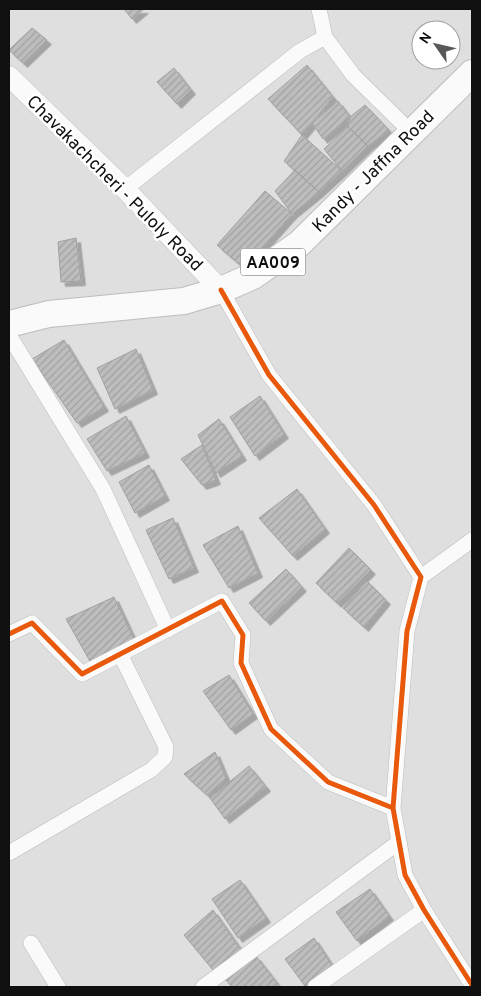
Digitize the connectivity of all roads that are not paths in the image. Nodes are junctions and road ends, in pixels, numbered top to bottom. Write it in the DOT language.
graph roads {
  1 [pos="319,9"];
  2 [pos="325,37"];
  3 [pos="472,73"];
  4 [pos="9,76"];
  5 [pos="412,133"];
  6 [pos="125,189"];
  7 [pos="221,290"];
  8 [pos="9,324"];
  9 [pos="9,335"];
  10 [pos="472,540"];
  11 [pos="422,577"];
  12 [pos="168,630"];
  13 [pos="9,634"];
  14 [pos="120,654"];
  15 [pos="393,808"];
  16 [pos="399,842"];
  17 [pos="9,853"];
  18 [pos="424,910"];
  19 [pos="31,943"];
  20 [pos="472,985"];
  21 [pos="58,987"];
  22 [pos="202,987"];
  23 [pos="315,987"];
  1 -- 2 [label="street"];
  2 -- 5 [label="street"];
  2 -- 6 [label="street"];
  3 -- 5 [label="highway, Kandy - Jaffna Road / AA009"];
  4 -- 6 [label="main road, Chavakachcheri - Puloly Road"];
  5 -- 7 [label="highway, Kandy - Jaffna Road / AA009"];
  6 -- 7 [label="main road, Chavakachcheri - Puloly Road"];
  7 -- 8 [label="highway, Kandy - Jaffna Road / AA009"];
  7 -- 11 [label="street"];
  9 -- 12 [label="street"];
  10 -- 11 [label="street"];
  11 -- 15 [label="street"];
  12 -- 14 [label="street"];
  12 -- 15 [label="street"];
  13 -- 14 [label="street"];
  14 -- 17 [label="street"];
  15 -- 16 [label="street"];
  16 -- 18 [label="street"];
  16 -- 22 [label="street"];
  18 -- 20 [label="street"];
  18 -- 23 [label="street"];
  19 -- 21 [label="street"];
}
